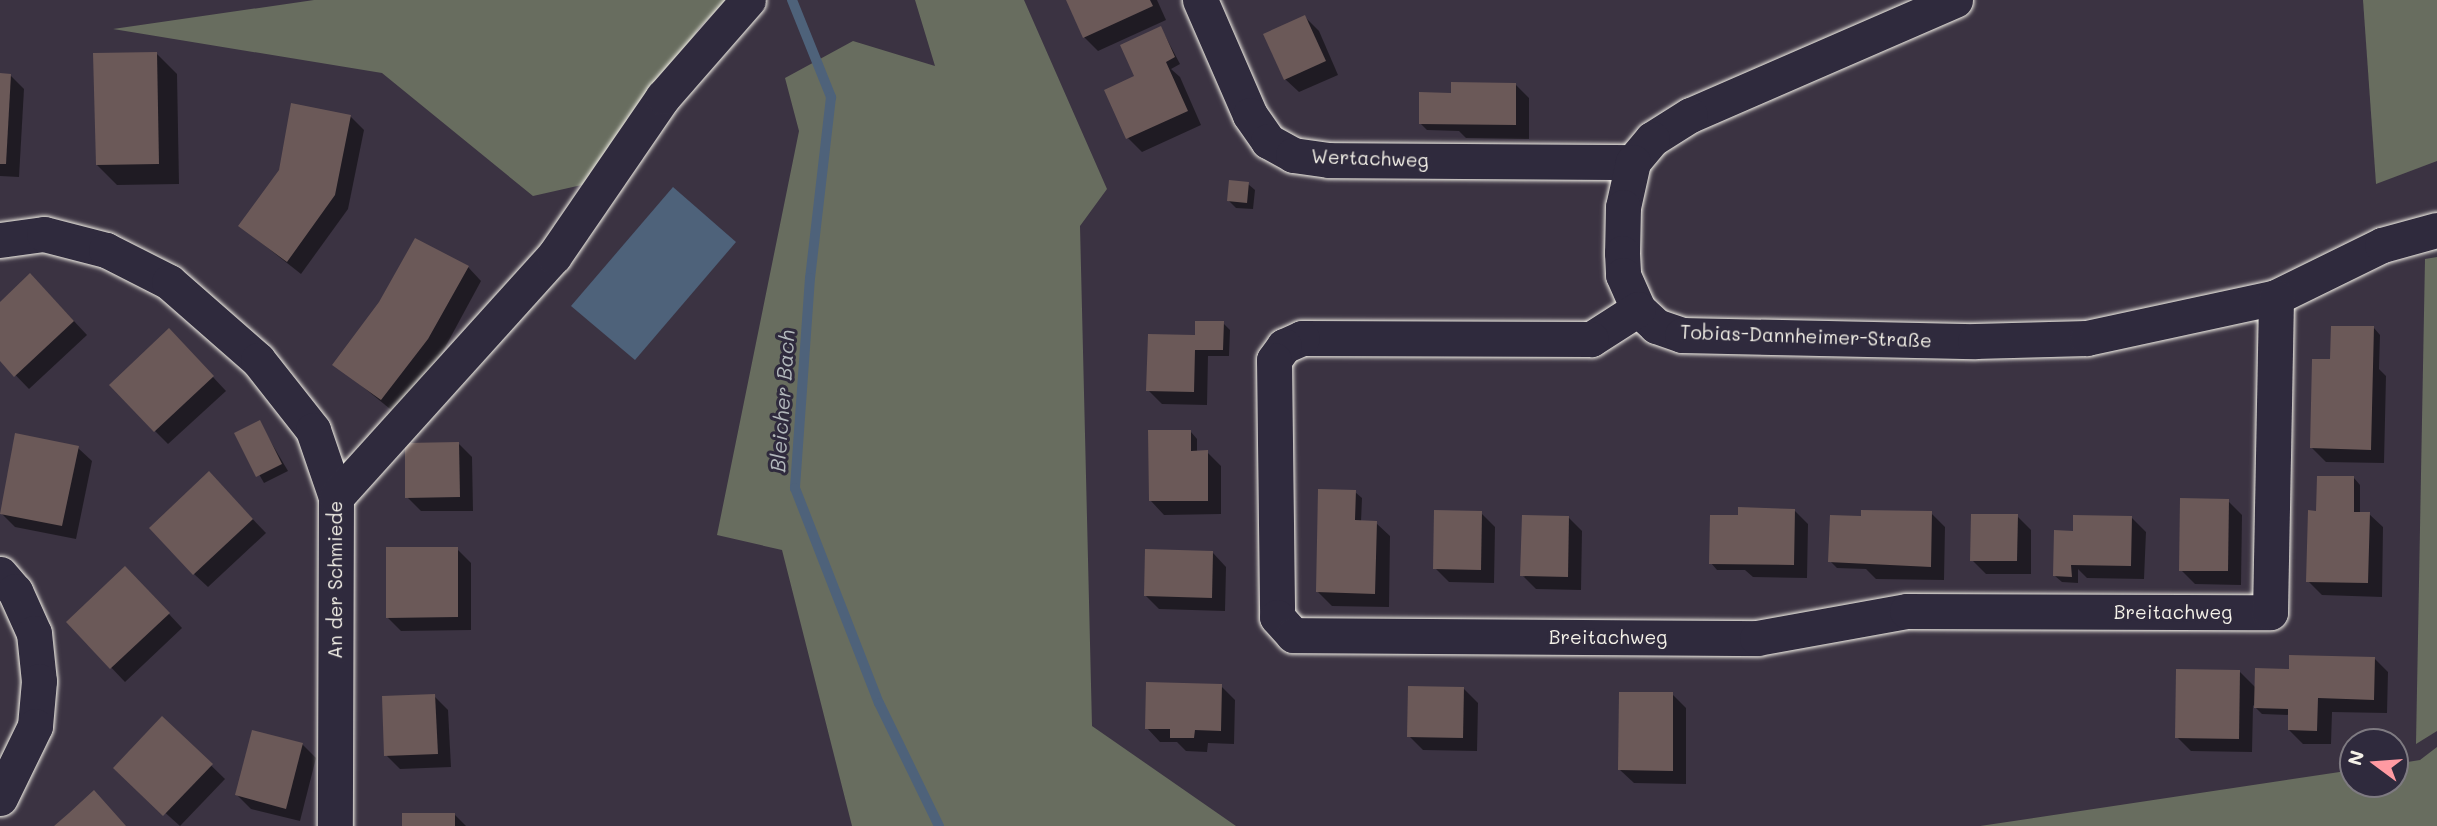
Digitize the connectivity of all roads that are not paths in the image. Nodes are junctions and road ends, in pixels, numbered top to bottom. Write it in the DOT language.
graph roads {
  1 [pos="748,0"];
  2 [pos="1955,0"];
  3 [pos="1209,3"];
  4 [pos="1633,162"];
  5 [pos="2437,230"];
  6 [pos="0,240"];
  7 [pos="2276,297"];
  8 [pos="1638,309"];
  9 [pos="336,497"];
  10 [pos="0,574"];
  11 [pos="0,798"];
  12 [pos="335,826"];
  1 -- 9 [label="street"];
  2 -- 4 [label="street, Tobias-Dannheimer-Straße"];
  3 -- 4 [label="street, Wertachweg"];
  4 -- 8 [label="street, Tobias-Dannheimer-Straße"];
  5 -- 7 [label="street, Tobias-Dannheimer-Straße"];
  6 -- 9 [label="street, An der Schmiede"];
  7 -- 8 [label="street, Tobias-Dannheimer-Straße"];
  7 -- 8 [label="street, Breitachweg"];
  9 -- 12 [label="street, An der Schmiede"];
  10 -- 11 [label="street"];
}
